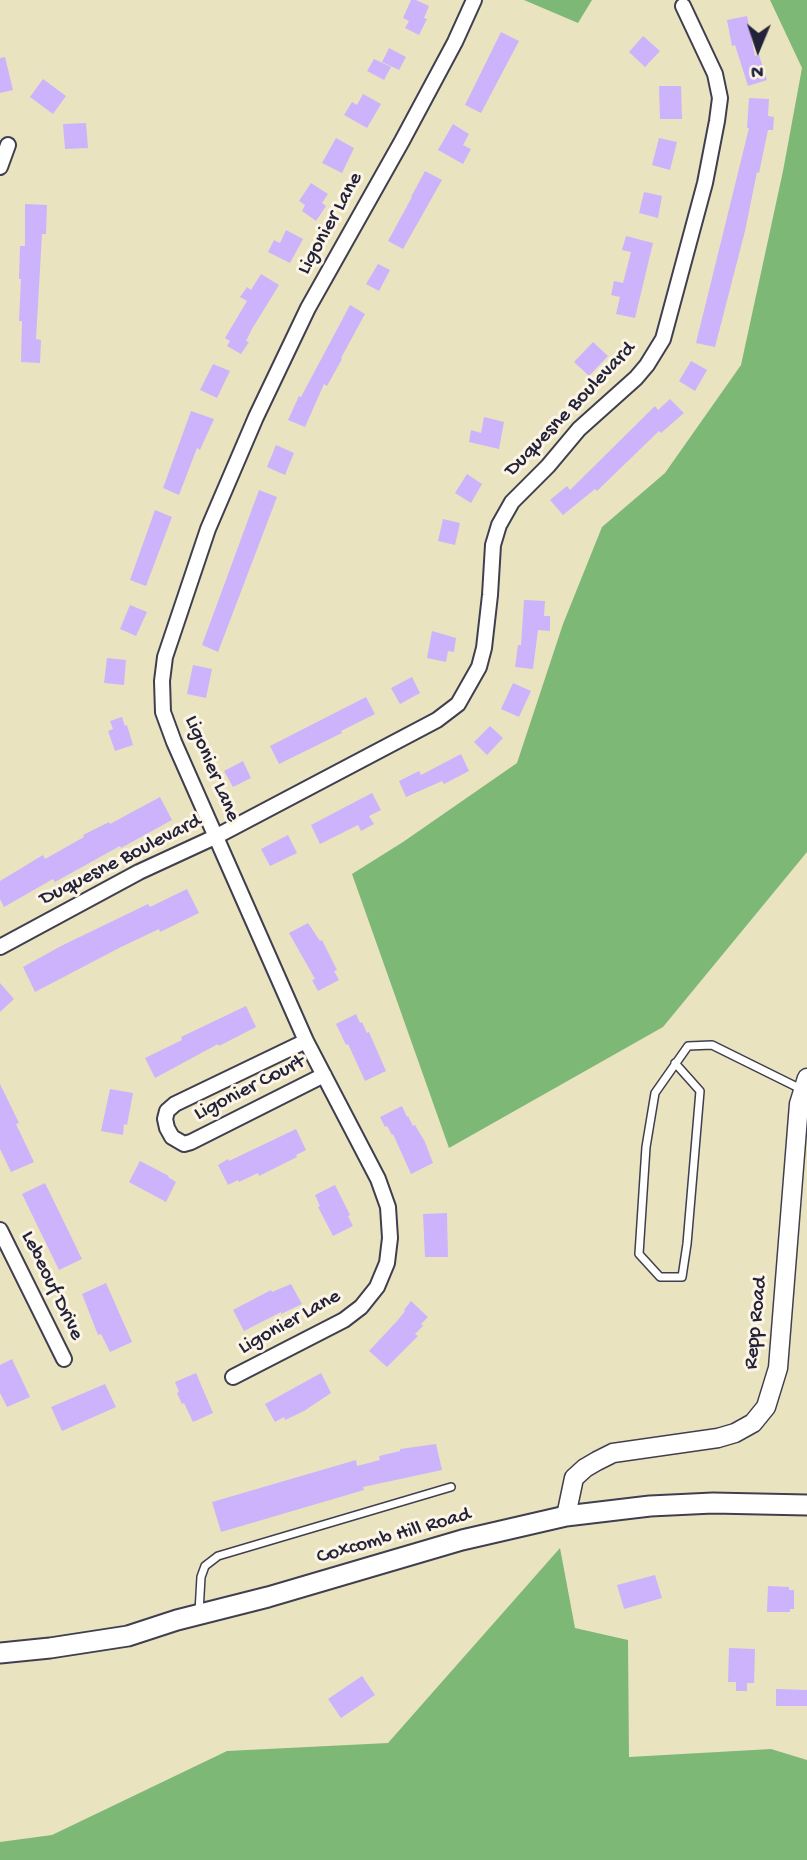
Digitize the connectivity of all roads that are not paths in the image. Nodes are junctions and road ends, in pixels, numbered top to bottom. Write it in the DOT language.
graph roads {
  1 [pos="474,0"];
  2 [pos="683,6"];
  3 [pos="8,145"];
  4 [pos="0,167"];
  5 [pos="217,836"];
  6 [pos="0,947"];
  7 [pos="306,1041"];
  8 [pos="676,1063"];
  9 [pos="324,1075"];
  10 [pos="805,1084"];
  11 [pos="0,1230"];
  12 [pos="64,1359"];
  13 [pos="233,1377"];
  14 [pos="451,1487"];
  15 [pos="807,1505"];
  16 [pos="566,1516"];
  17 [pos="199,1616"];
  18 [pos="0,1653"];
  1 -- 5 [label="street, Ligonier Lane"];
  2 -- 5 [label="street, Duquesne Boulevard"];
  3 -- 4 [label="street"];
  5 -- 6 [label="street, Duquesne Boulevard"];
  5 -- 7 [label="street, Ligonier Lane"];
  7 -- 9 [label="street, Ligonier Lane"];
  7 -- 9 [label="street, Ligonier Court"];
  8 -- 8 [label="lane"];
  8 -- 10 [label="lane"];
  9 -- 13 [label="street, Ligonier Lane"];
  10 -- 16 [label="street, Repp Road"];
  11 -- 12 [label="street, Lebeouf Drive"];
  14 -- 17 [label="lane"];
  15 -- 16 [label="main road, Coxcomb Hill Road"];
  16 -- 17 [label="main road, Coxcomb Hill Road"];
  17 -- 18 [label="main road, Coxcomb Hill Road"];
}
